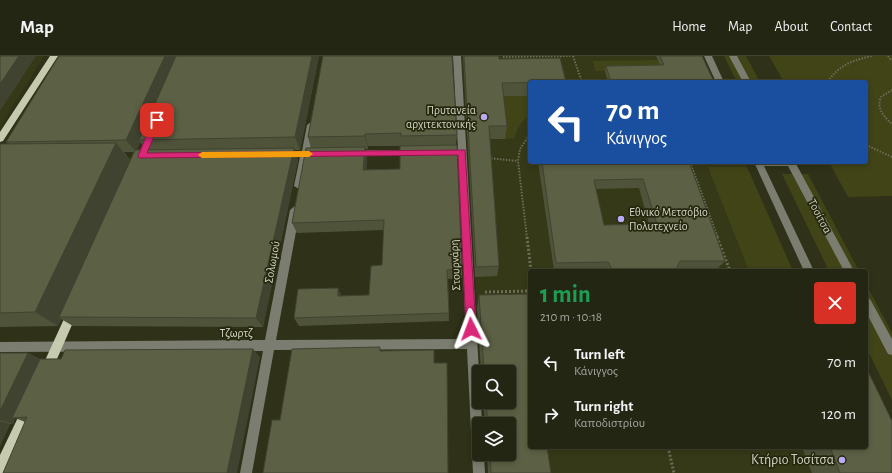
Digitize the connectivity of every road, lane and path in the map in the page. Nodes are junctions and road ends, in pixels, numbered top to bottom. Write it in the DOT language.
graph roads {
  1 [pos="54,56"];
  2 [pos="457,56"];
  3 [pos="572,56"];
  4 [pos="708,56"];
  5 [pos="733,56"];
  6 [pos="872,56"];
  7 [pos="888,56"];
  8 [pos="503,57"];
  9 [pos="892,62"];
  10 [pos="581,80"];
  11 [pos="719,80"];
  12 [pos="746,80"];
  13 [pos="829,80"];
  14 [pos="892,90"];
  15 [pos="312,116"];
  16 [pos="892,124"];
  17 [pos="528,137"];
  18 [pos="0,140"];
  19 [pos="868,146"];
  20 [pos="273,154"];
  21 [pos="305,154"];
  22 [pos="329,154"];
  23 [pos="345,154"];
  24 [pos="462,157"];
  25 [pos="892,157"];
  26 [pos="518,160"];
  27 [pos="691,164"];
  28 [pos="759,164"];
  29 [pos="792,164"];
  30 [pos="531,269"];
  31 [pos="729,269"];
  32 [pos="808,269"];
  33 [pos="848,269"];
  34 [pos="528,291"];
  35 [pos="469,299"];
  36 [pos="76,303"];
  37 [pos="868,306"];
  38 [pos="472,344"];
  39 [pos="271,345"];
  40 [pos="0,346"];
  41 [pos="57,347"];
  42 [pos="892,350"];
  43 [pos="40,383"];
  44 [pos="34,397"];
  45 [pos="668,449"];
  46 [pos="0,469"];
  47 [pos="246,473"];
  48 [pos="479,473"];
  49 [pos="674,473"];
  1 -- 18 [label="main road"];
  2 -- 24 [label="street, Στουρνάρη"];
  3 -- 8 [label="path"];
  3 -- 10 [label="path"];
  4 -- 11 [label="street"];
  5 -- 12 [label="street"];
  6 -- 13 [label="path"];
  7 -- 9 [label="path"];
  14 -- 16 [label="path"];
  15 -- 21 [label="street, Σολωμού"];
  17 -- 26 [label="path"];
  19 -- 25 [label="path"];
  20 -- 21 [label="street"];
  21 -- 22 [label="street"];
  21 -- 39 [label="street, Σολωμού"];
  23 -- 24 [label="street"];
  24 -- 26 [label="path"];
  24 -- 35 [label="street, Στουρνάρη"];
  26 -- 30 [label="path"];
  27 -- 31 [label="path"];
  28 -- 32 [label="street"];
  29 -- 33 [label="street, Τοσίτσα"];
  34 -- 35 [label="path"];
  35 -- 38 [label="street, Στουρνάρη"];
  36 -- 41 [label="main road"];
  37 -- 42 [label="street"];
  38 -- 39 [label="street, Τζωρτζ"];
  38 -- 48 [label="street, Στουρνάρη"];
  39 -- 41 [label="street, Τζωρτζ"];
  39 -- 47 [label="street, Σολωμού"];
  40 -- 41 [label="street, Τζωρτζ"];
  41 -- 43 [label="main road"];
  44 -- 46 [label="main road"];
  45 -- 49 [label="path"];
}
